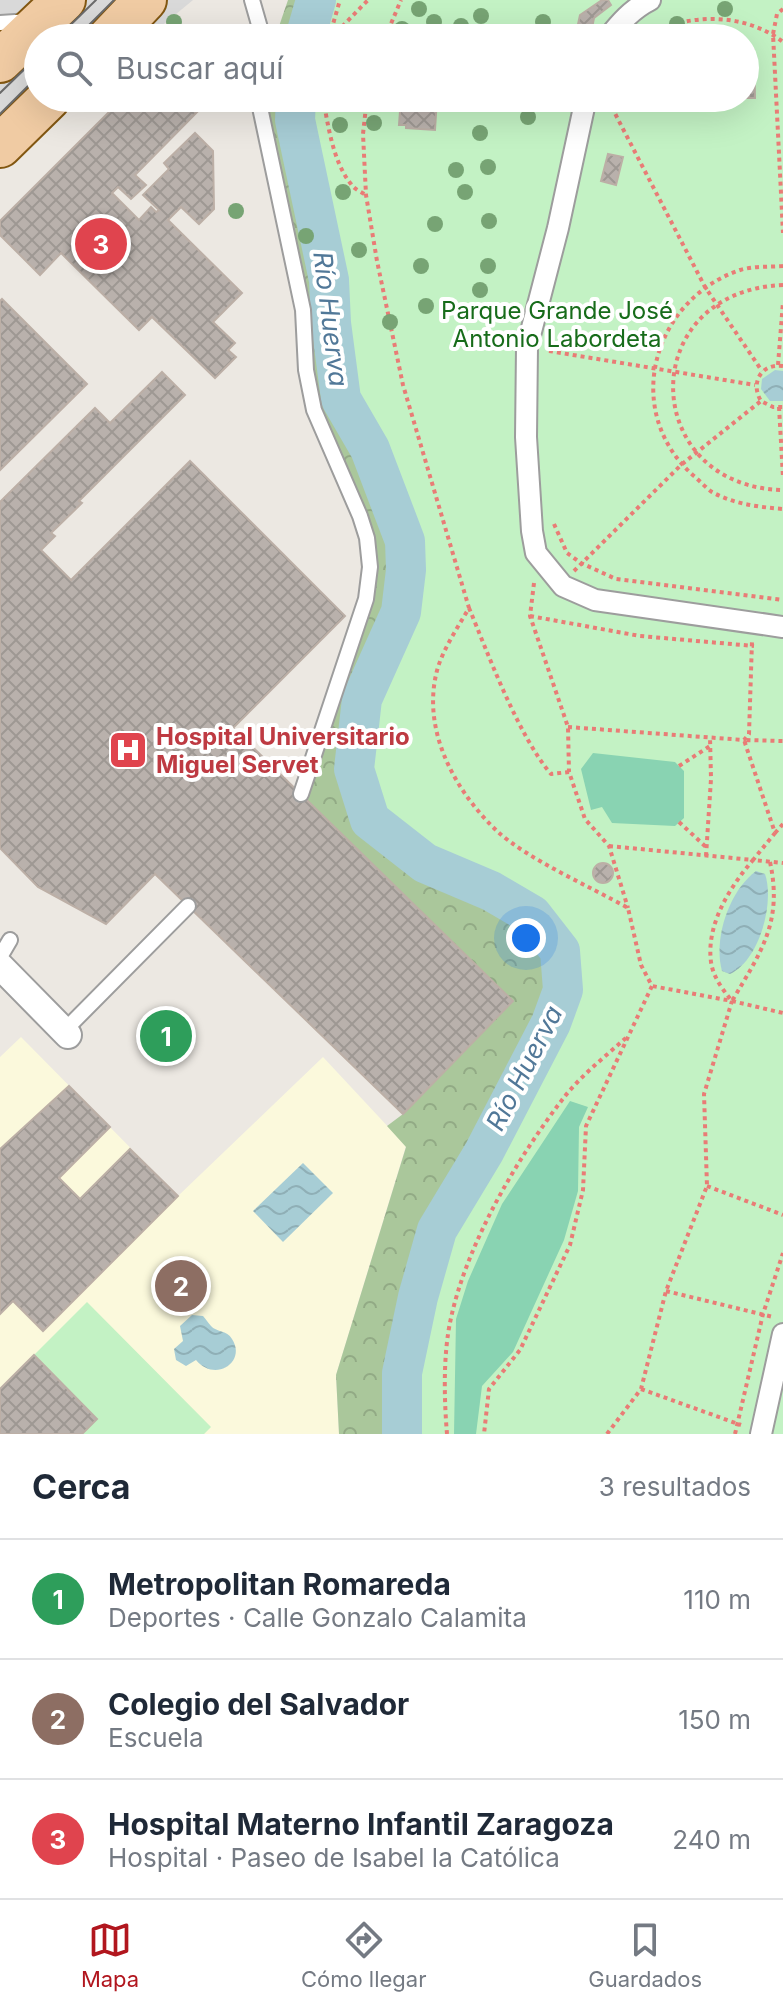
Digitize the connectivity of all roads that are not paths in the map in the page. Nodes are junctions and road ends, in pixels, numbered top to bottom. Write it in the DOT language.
graph roads {
  1 [pos="145,0"];
  2 [pos="252,0"];
  3 [pos="650,0"];
  4 [pos="53,10"];
  5 [pos="0,23"];
  6 [pos="38,24"];
  7 [pos="122,24"];
  8 [pos="259,24"];
  9 [pos="619,24"];
  10 [pos="24,38"];
  11 [pos="0,61"];
  12 [pos="35,112"];
  13 [pos="261,112"];
  14 [pos="583,112"];
  15 [pos="0,146"];
  16 [pos="783,627"];
  17 [pos="301,794"];
  18 [pos="188,906"];
  19 [pos="10,940"];
  20 [pos="0,957"];
  21 [pos="0,966"];
  22 [pos="66,1033"];
  23 [pos="783,1334"];
  24 [pos="762,1430"];
  1 -- 7 [label="main road"];
  2 -- 8 [label="lane"];
  3 -- 9 [label="street"];
  4 -- 5 [label="lane"];
  4 -- 6 [label="main road"];
  10 -- 11 [label="main road"];
  12 -- 15 [label="main road"];
  13 -- 17 [label="lane"];
  14 -- 16 [label="street"];
  18 -- 22 [label="lane"];
  19 -- 20 [label="lane"];
  21 -- 22 [label="street"];
  23 -- 24 [label="street"];
}
